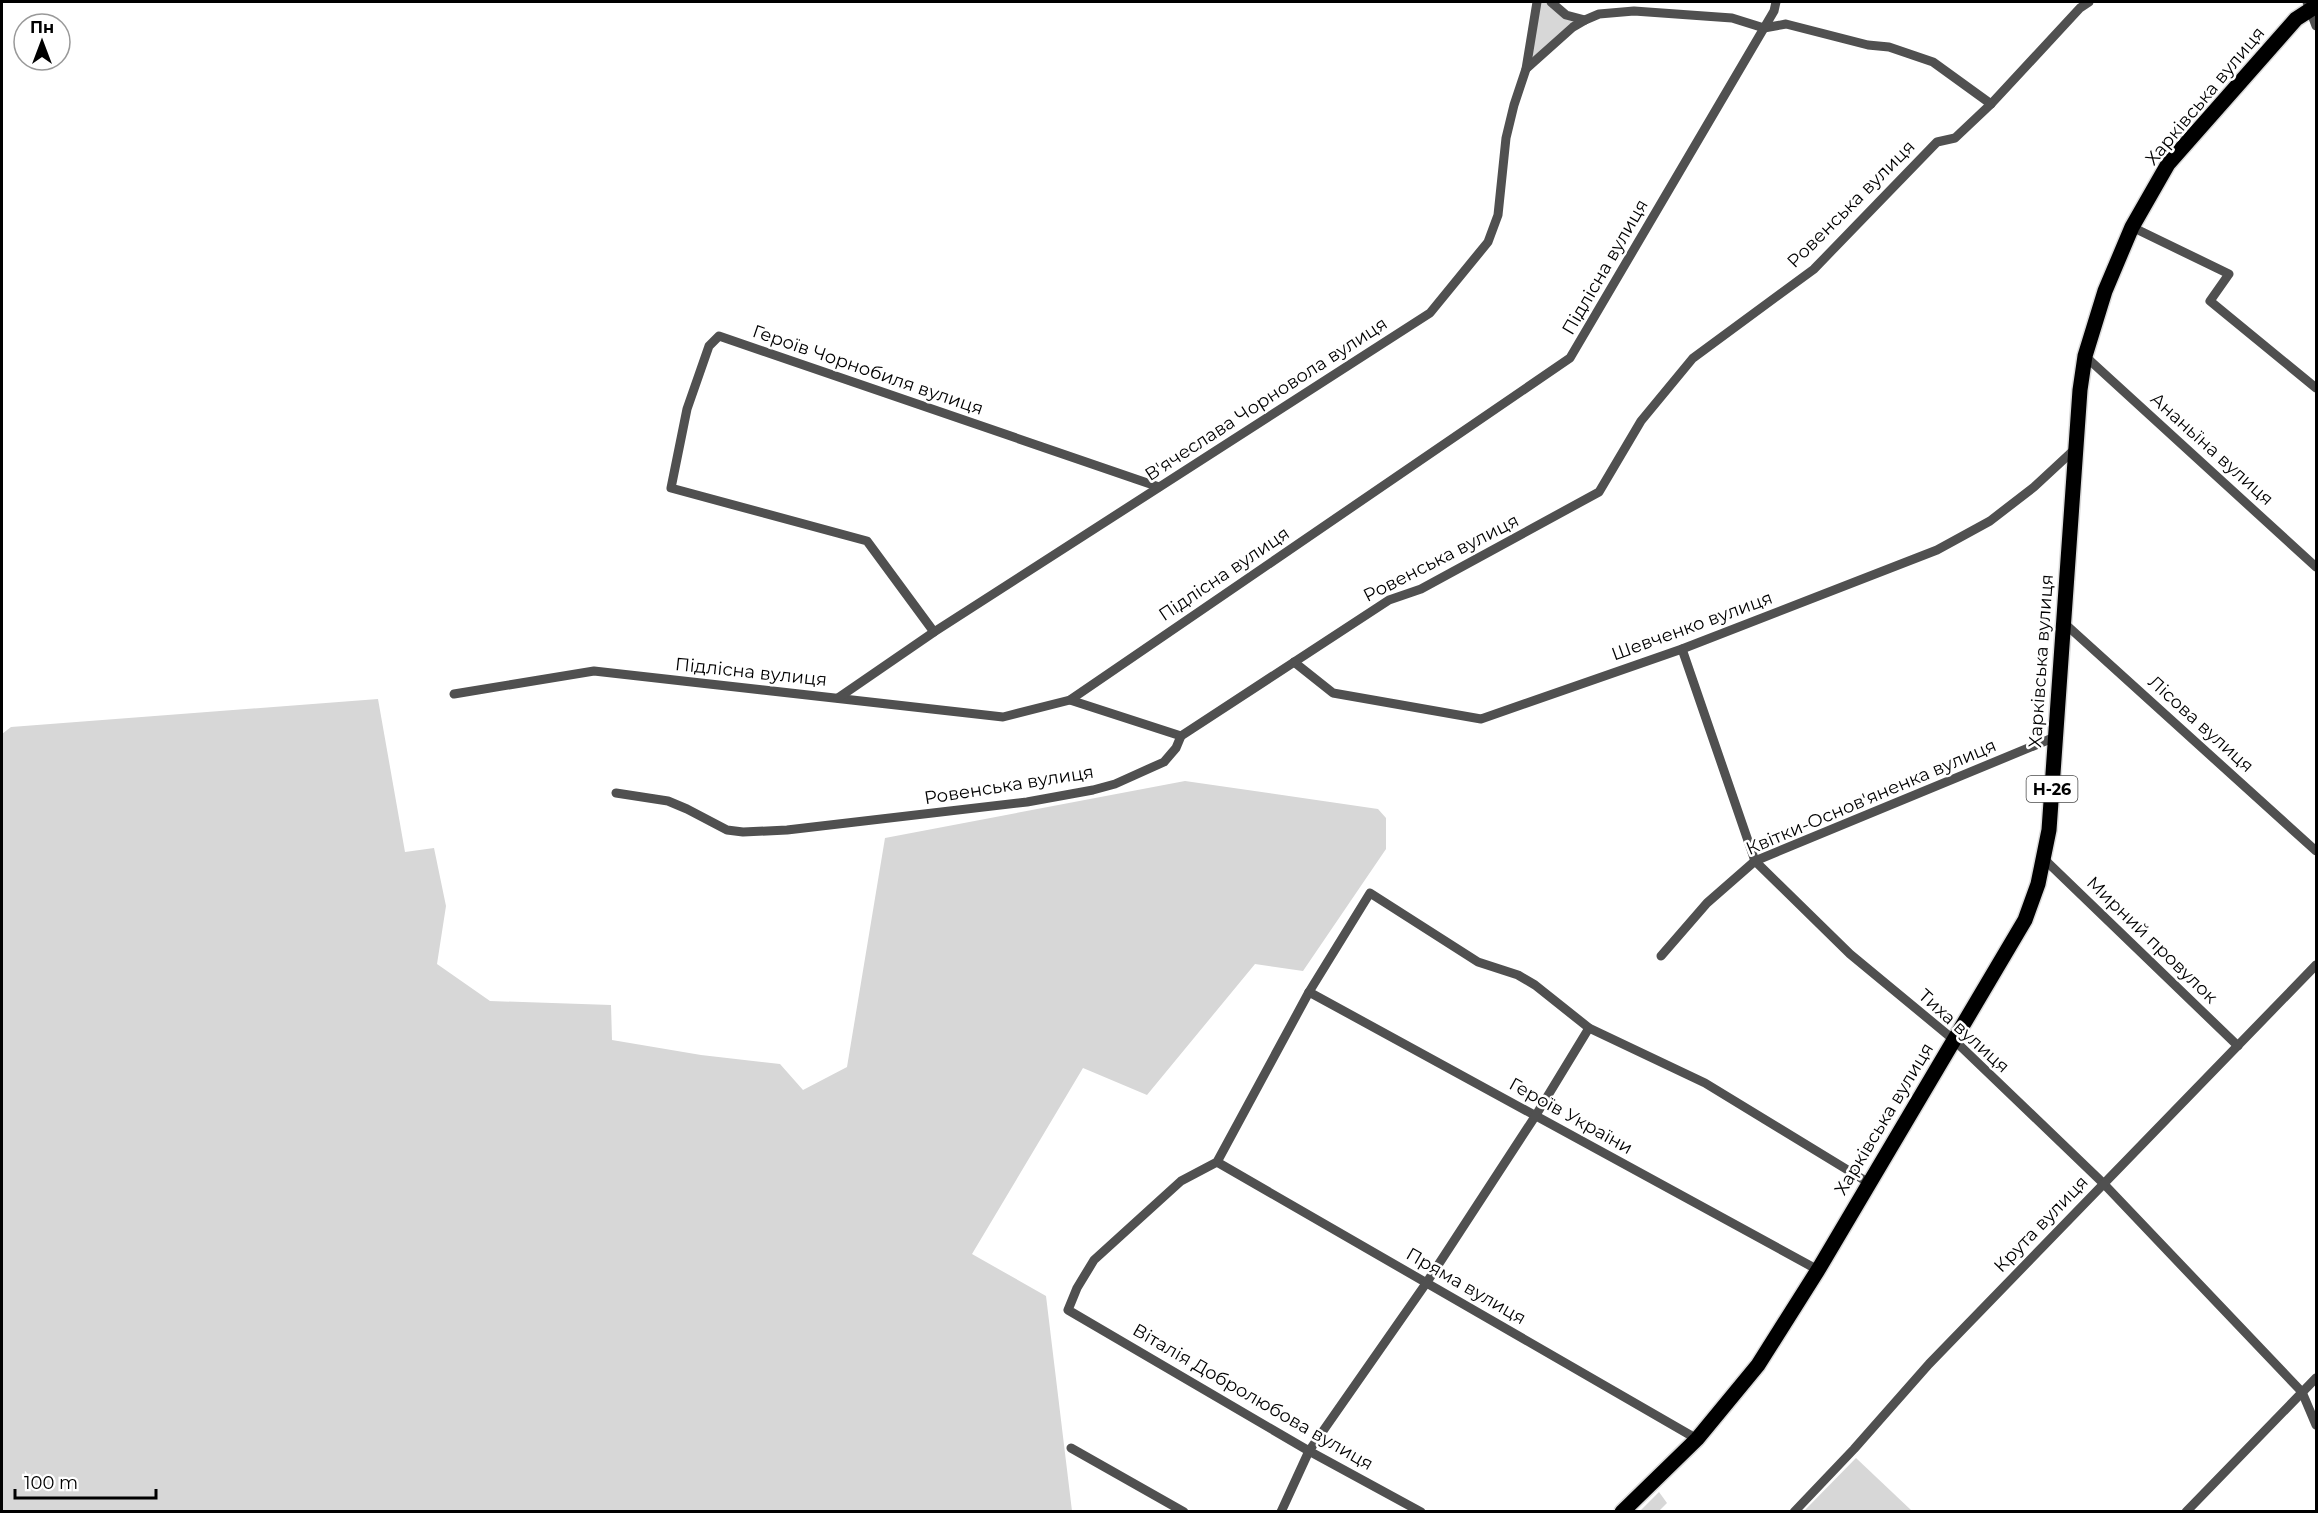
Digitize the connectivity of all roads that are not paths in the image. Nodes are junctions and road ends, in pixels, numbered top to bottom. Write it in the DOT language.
graph roads {
  1 [pos="1537,2"];
  2 [pos="1551,2"];
  3 [pos="1776,2"];
  4 [pos="2089,2"];
  5 [pos="2311,6"];
  6 [pos="1585,20"];
  7 [pos="2316,26"];
  8 [pos="1764,28"];
  9 [pos="1526,69"];
  10 [pos="1992,104"];
  11 [pos="2133,227"];
  12 [pos="2085,356"];
  13 [pos="2316,388"];
  14 [pos="2076,448"];
  15 [pos="1159,487"];
  16 [pos="2316,567"];
  17 [pos="2063,622"];
  18 [pos="934,632"];
  19 [pos="1682,649"];
  20 [pos="1294,662"];
  21 [pos="454,694"];
  22 [pos="838,698"];
  23 [pos="1070,700"];
  24 [pos="1181,736"];
  25 [pos="2055,737"];
  26 [pos="616,794"];
  27 [pos="2316,852"];
  28 [pos="2043,858"];
  29 [pos="1755,861"];
  30 [pos="1661,956"];
  31 [pos="2316,965"];
  32 [pos="1309,992"];
  33 [pos="1589,1028"];
  34 [pos="1954,1040"];
  35 [pos="2238,1046"];
  36 [pos="1536,1115"];
  37 [pos="1217,1162"];
  38 [pos="1869,1183"];
  39 [pos="2103,1183"];
  40 [pos="1818,1270"];
  41 [pos="1427,1282"];
  42 [pos="2316,1378"];
  43 [pos="2302,1392"];
  44 [pos="2316,1425"];
  45 [pos="1697,1439"];
  46 [pos="1071,1449"];
  47 [pos="1309,1451"];
  48 [pos="1184,1512"];
  49 [pos="1281,1512"];
  50 [pos="1422,1512"];
  51 [pos="1622,1512"];
  52 [pos="1794,1512"];
  53 [pos="2186,1512"];
  1 -- 9 [label="street, В'ячеслава Чорновола вулиця"];
  2 -- 6 [label="street"];
  3 -- 8 [label="street, Підлісна вулиця"];
  4 -- 10 [label="street, Ровенська вулиця"];
  5 -- 7 [label="street"];
  5 -- 11 [label="main road, Харківська вулиця / Н-26"];
  6 -- 8 [label="street"];
  6 -- 9 [label="street"];
  8 -- 10 [label="street"];
  8 -- 23 [label="street, Підлісна вулиця"];
  9 -- 15 [label="street, В'ячеслава Чорновола вулиця"];
  10 -- 20 [label="street, Ровенська вулиця"];
  11 -- 12 [label="main road, Харківська вулиця / Н-26"];
  11 -- 13 [label="street"];
  12 -- 14 [label="main road, Харківська вулиця / Н-26"];
  12 -- 16 [label="street, Ананьїна вулиця"];
  14 -- 17 [label="main road, Харківська вулиця / Н-26"];
  14 -- 19 [label="street, Шевченко вулиця"];
  15 -- 18 [label="street, В'ячеслава Чорновола вулиця"];
  15 -- 18 [label="street, Героїв Чорнобиля вулиця"];
  17 -- 25 [label="main road, Харківська вулиця / Н-26"];
  17 -- 27 [label="street, Лісова вулиця"];
  18 -- 22 [label="street, В'ячеслава Чорновола вулиця"];
  19 -- 20 [label="street, Шевченко вулиця"];
  19 -- 29 [label="street, Тиха вулиця"];
  20 -- 24 [label="street, Ровенська вулиця"];
  21 -- 22 [label="street, Підлісна вулиця"];
  22 -- 23 [label="street, Підлісна вулиця"];
  23 -- 24 [label="street"];
  24 -- 26 [label="street, Ровенська вулиця"];
  25 -- 28 [label="main road, Харківська вулиця / Н-26"];
  25 -- 29 [label="street, Квітки-Основ'яненка вулиця"];
  28 -- 34 [label="main road, Харківська вулиця / Н-26"];
  28 -- 35 [label="street, Мирний провулок"];
  29 -- 30 [label="street, Квітки-Основ'яненка вулиця"];
  29 -- 34 [label="street, Тиха вулиця"];
  31 -- 35 [label="street, Крута вулиця"];
  32 -- 33 [label="street"];
  32 -- 36 [label="street, Героїв України"];
  32 -- 37 [label="street"];
  33 -- 36 [label="street"];
  33 -- 38 [label="street"];
  34 -- 38 [label="main road, Харківська вулиця / Н-26"];
  34 -- 39 [label="street, Тиха вулиця"];
  35 -- 39 [label="street, Крута вулиця"];
  36 -- 40 [label="street, Героїв України"];
  36 -- 41 [label="street"];
  37 -- 41 [label="street, Пряма вулиця"];
  37 -- 47 [label="street, Віталія Добролюбова вулиця"];
  38 -- 40 [label="main road, Харківська вулиця / Н-26"];
  39 -- 43 [label="street, Тиха вулиця"];
  39 -- 52 [label="street, Крута вулиця"];
  40 -- 45 [label="main road, Харківська вулиця / Н-26"];
  41 -- 45 [label="street, Пряма вулиця"];
  41 -- 47 [label="street"];
  42 -- 43 [label="street"];
  43 -- 44 [label="street"];
  43 -- 53 [label="street"];
  45 -- 51 [label="main road, Харківська вулиця / Н-26"];
  46 -- 48 [label="street"];
  47 -- 49 [label="street"];
  47 -- 50 [label="street, Віталія Добролюбова вулиця"];
}
